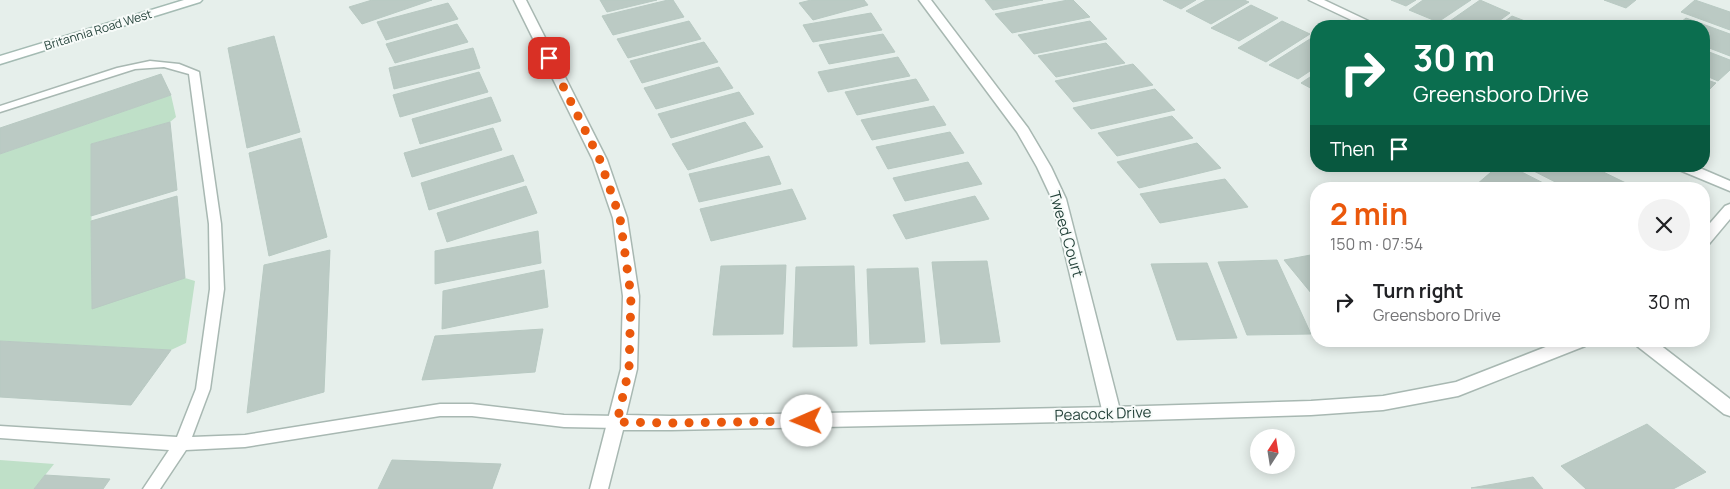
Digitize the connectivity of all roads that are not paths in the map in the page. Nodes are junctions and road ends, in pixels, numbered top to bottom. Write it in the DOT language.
graph roads {
  1 [pos="196,0"];
  2 [pos="520,0"];
  3 [pos="925,0"];
  4 [pos="1315,0"];
  5 [pos="1360,20"];
  6 [pos="0,60"];
  7 [pos="0,110"];
  8 [pos="1696,172"];
  9 [pos="1730,186"];
  10 [pos="1730,209"];
  11 [pos="1710,233"];
  12 [pos="1564,347"];
  13 [pos="1651,347"];
  14 [pos="1730,409"];
  15 [pos="1112,414"];
  16 [pos="617,422"];
  17 [pos="0,432"];
  18 [pos="182,444"];
  19 [pos="151,489"];
  20 [pos="600,489"];
  1 -- 6 [label="street, Britannia Road West"];
  2 -- 16 [label="street"];
  3 -- 15 [label="street, Tweed Court"];
  4 -- 5 [label="street"];
  7 -- 18 [label="lane"];
  8 -- 9 [label="street"];
  10 -- 11 [label="street"];
  12 -- 15 [label="street, Peacock Drive"];
  13 -- 14 [label="street"];
  15 -- 16 [label="street, Peacock Drive"];
  16 -- 18 [label="lane"];
  16 -- 20 [label="street"];
  17 -- 18 [label="lane"];
  18 -- 19 [label="lane"];
}
